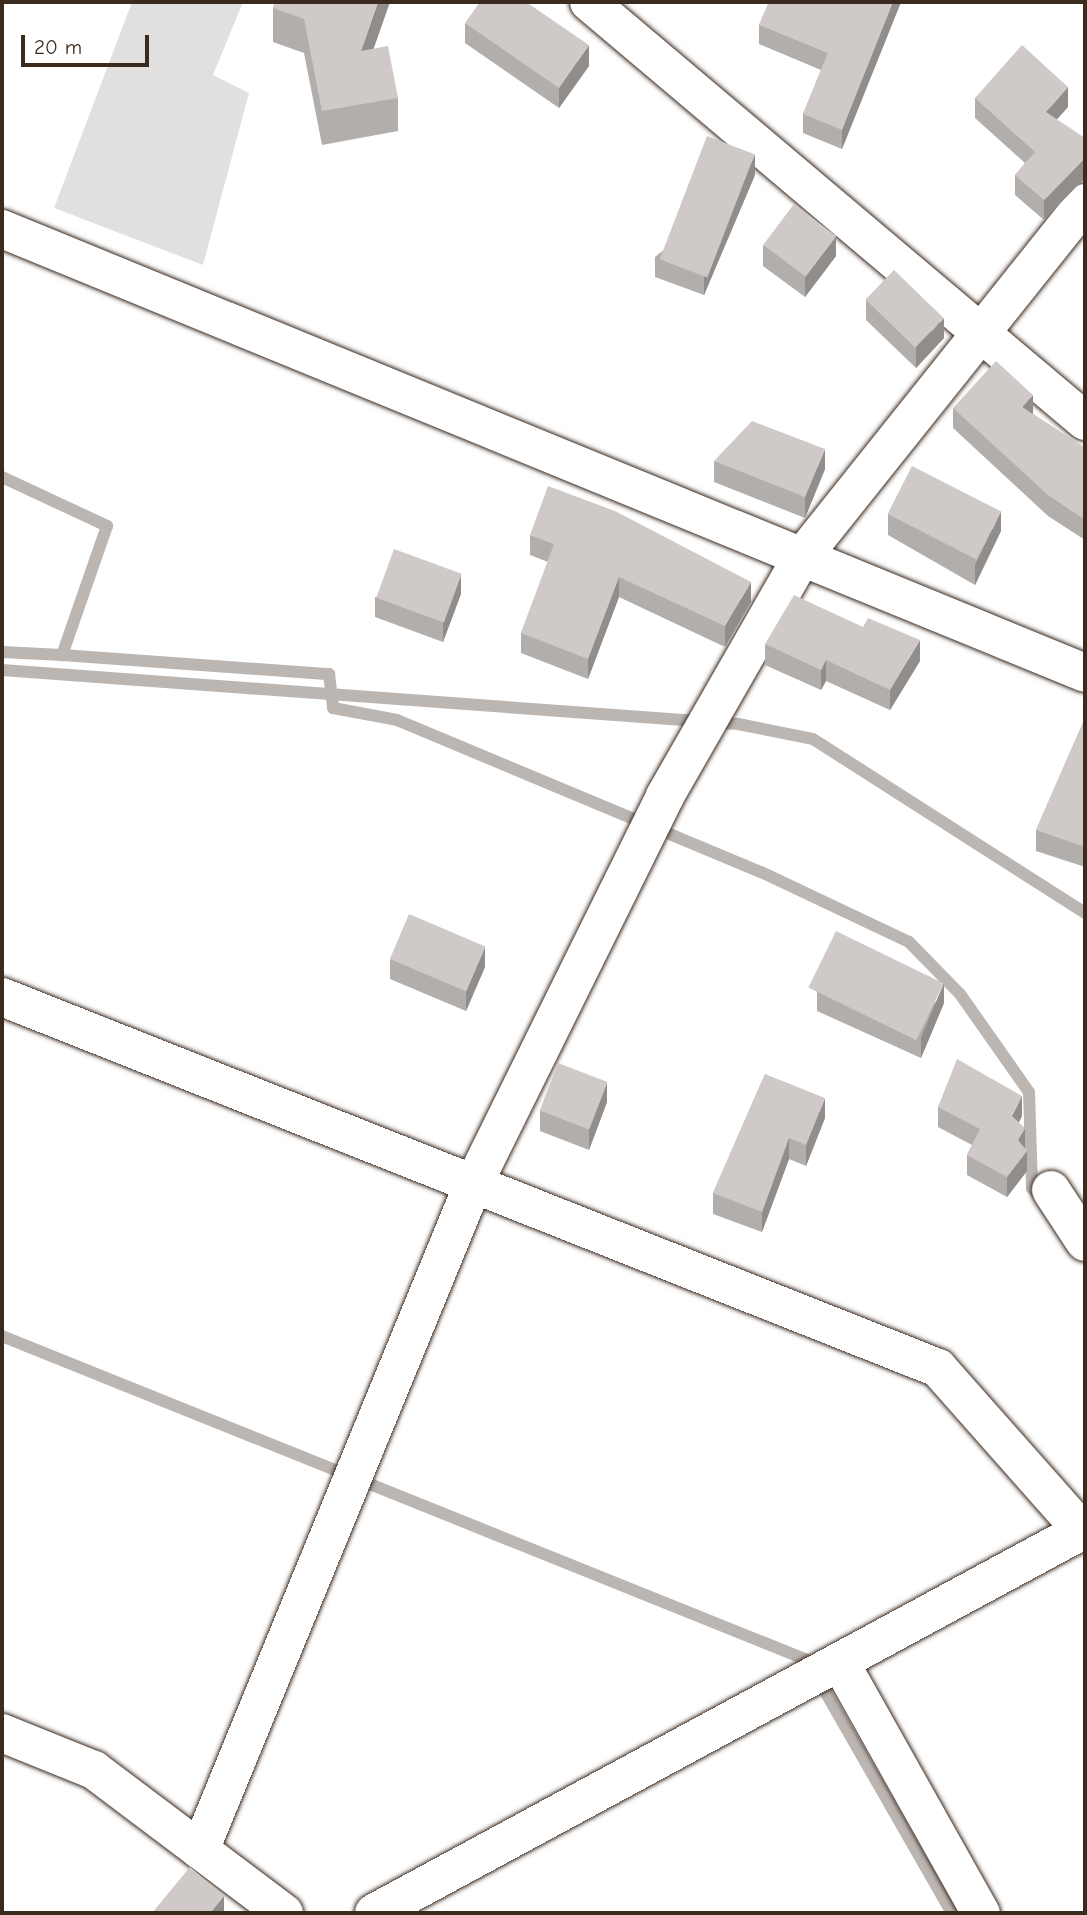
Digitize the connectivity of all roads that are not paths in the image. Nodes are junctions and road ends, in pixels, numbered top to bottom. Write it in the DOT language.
graph roads {
  1 [pos="589,2"];
  2 [pos="1085,204"];
  3 [pos="2,229"];
  4 [pos="984,330"];
  5 [pos="1085,421"];
  6 [pos="802,557"];
  7 [pos="1085,673"];
  8 [pos="2,998"];
  9 [pos="472,1187"];
  10 [pos="1051,1190"];
  11 [pos="1085,1242"];
  12 [pos="1084,1530"];
  13 [pos="841,1664"];
  14 [pos="2,1733"];
  15 [pos="201,1850"];
  16 [pos="284,1913"];
  17 [pos="374,1913"];
  18 [pos="981,1913"];
  1 -- 4 [label="street"];
  2 -- 4 [label="street"];
  3 -- 6 [label="street"];
  4 -- 5 [label="street"];
  4 -- 6 [label="street"];
  6 -- 7 [label="street"];
  6 -- 9 [label="street"];
  8 -- 9 [label="street"];
  9 -- 12 [label="street"];
  9 -- 15 [label="street"];
  10 -- 11 [label="street"];
  12 -- 13 [label="street"];
  13 -- 17 [label="street"];
  13 -- 18 [label="street"];
  14 -- 15 [label="street"];
  15 -- 16 [label="street"];
}
